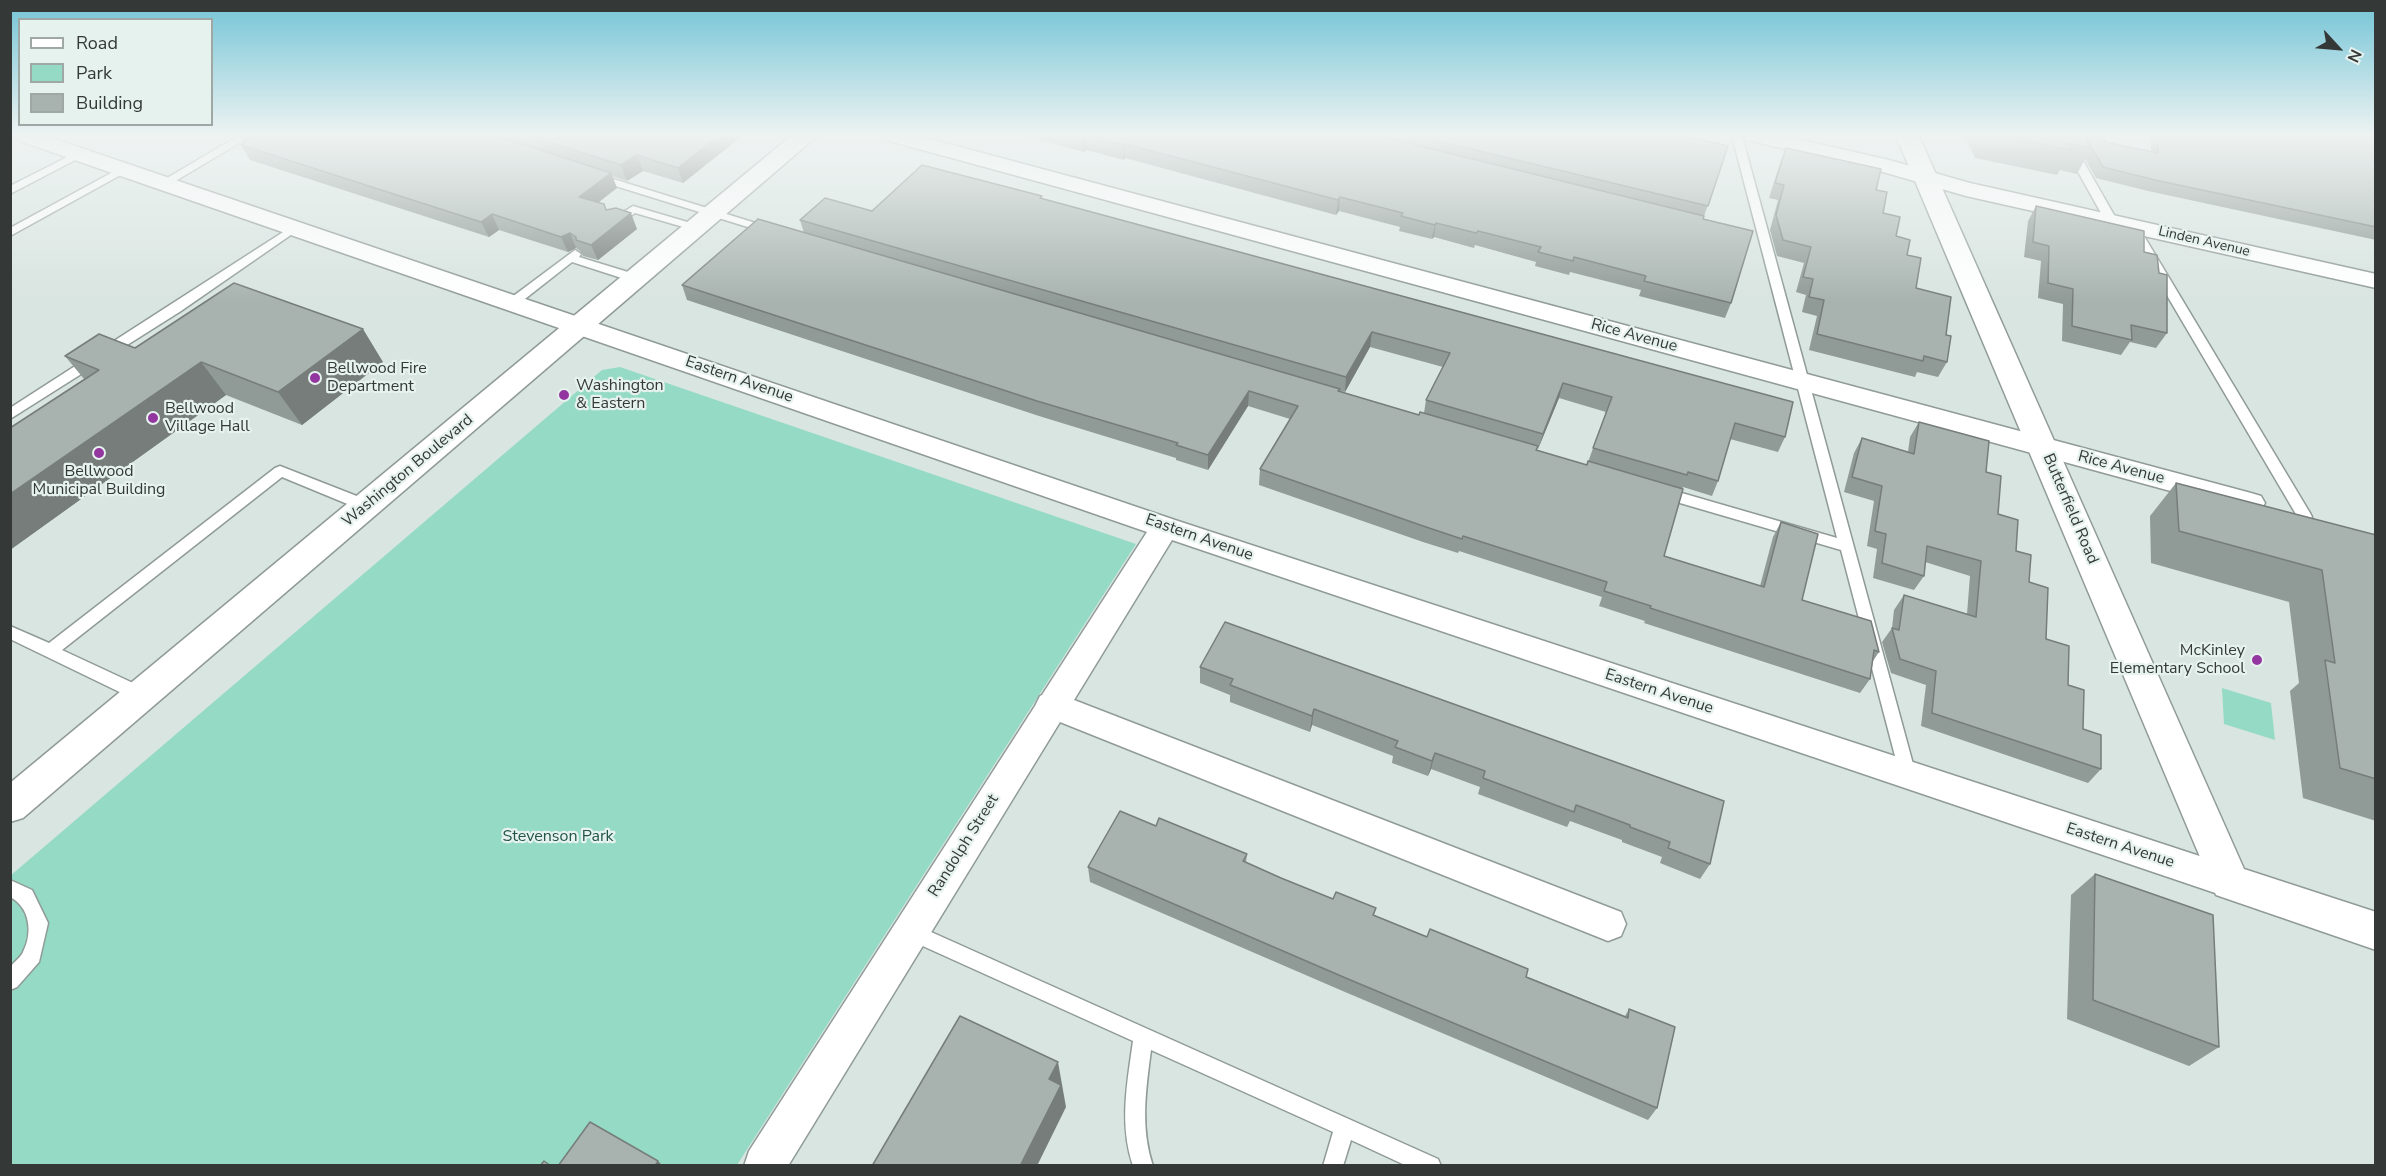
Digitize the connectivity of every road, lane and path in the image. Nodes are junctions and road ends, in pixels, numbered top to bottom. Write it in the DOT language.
graph roads {
  1 [pos="85,191"];
  2 [pos="183,191"];
  3 [pos="629,191"];
  4 [pos="741,191"];
  5 [pos="1097,191"];
  6 [pos="1749,191"];
  7 [pos="1929,191"];
  8 [pos="1974,191"];
  9 [pos="2099,191"];
  10 [pos="616,221"];
  11 [pos="706,221"];
  12 [pos="2122,224"];
  13 [pos="294,228"];
  14 [pos="10,233"];
  15 [pos="783,234"];
  16 [pos="637,279"];
  17 [pos="2376,280"];
  18 [pos="512,303"];
  19 [pos="581,326"];
  20 [pos="1804,381"];
  21 [pos="10,415"];
  22 [pos="2043,447"];
  23 [pos="1653,490"];
  24 [pos="367,506"];
  25 [pos="2315,520"];
  26 [pos="1165,527"];
  27 [pos="1848,547"];
  28 [pos="10,632"];
  29 [pos="50,651"];
  30 [pos="142,695"];
  31 [pos="1051,705"];
  32 [pos="1908,775"];
  33 [pos="10,806"];
  34 [pos="2230,882"];
  35 [pos="10,888"];
  36 [pos="1608,924"];
  37 [pos="2376,931"];
  38 [pos="911,932"];
  39 [pos="10,981"];
  40 [pos="1143,1036"];
  41 [pos="1345,1127"];
  42 [pos="1429,1165"];
  43 [pos="764,1166"];
  44 [pos="1143,1166"];
  45 [pos="1333,1166"];
  1 -- 14 [label="lane"];
  2 -- 13 [label="street, Eastern Avenue"];
  3 -- 11 [label="lane"];
  4 -- 11 [label="main road, Washington Boulevard"];
  5 -- 20 [label="street, Rice Avenue"];
  6 -- 20 [label="lane"];
  7 -- 22 [label="main road, Butterfield Road"];
  8 -- 12 [label="street, Linden Avenue"];
  9 -- 12 [label="lane"];
  10 -- 11 [label="lane"];
  11 -- 15 [label="lane"];
  11 -- 16 [label="main road, Washington Boulevard"];
  12 -- 17 [label="street, Linden Avenue"];
  12 -- 25 [label="lane"];
  13 -- 18 [label="street, Eastern Avenue"];
  13 -- 21 [label="lane"];
  16 -- 18 [label="lane"];
  16 -- 19 [label="main road, Washington Boulevard"];
  18 -- 19 [label="street, Eastern Avenue"];
  19 -- 24 [label="main road, Washington Boulevard"];
  19 -- 26 [label="street, Eastern Avenue"];
  20 -- 22 [label="street, Rice Avenue"];
  20 -- 27 [label="lane"];
  22 -- 25 [label="street, Rice Avenue"];
  22 -- 34 [label="main road, Butterfield Road"];
  23 -- 27 [label="lane"];
  24 -- 29 [label="lane"];
  24 -- 30 [label="main road, Washington Boulevard"];
  26 -- 31 [label="street, Randolph Street"];
  26 -- 32 [label="street, Eastern Avenue"];
  27 -- 32 [label="lane"];
  28 -- 29 [label="lane"];
  29 -- 30 [label="lane"];
  30 -- 33 [label="main road, Washington Boulevard"];
  31 -- 36 [label="street"];
  31 -- 38 [label="street, Randolph Street"];
  32 -- 34 [label="street, Eastern Avenue"];
  34 -- 37 [label="main road, Eastern Avenue"];
  35 -- 39 [label="lane"];
  38 -- 40 [label="lane"];
  38 -- 43 [label="street, Randolph Street"];
  40 -- 41 [label="lane"];
  40 -- 44 [label="lane"];
  41 -- 42 [label="lane"];
  41 -- 45 [label="lane"];
}
